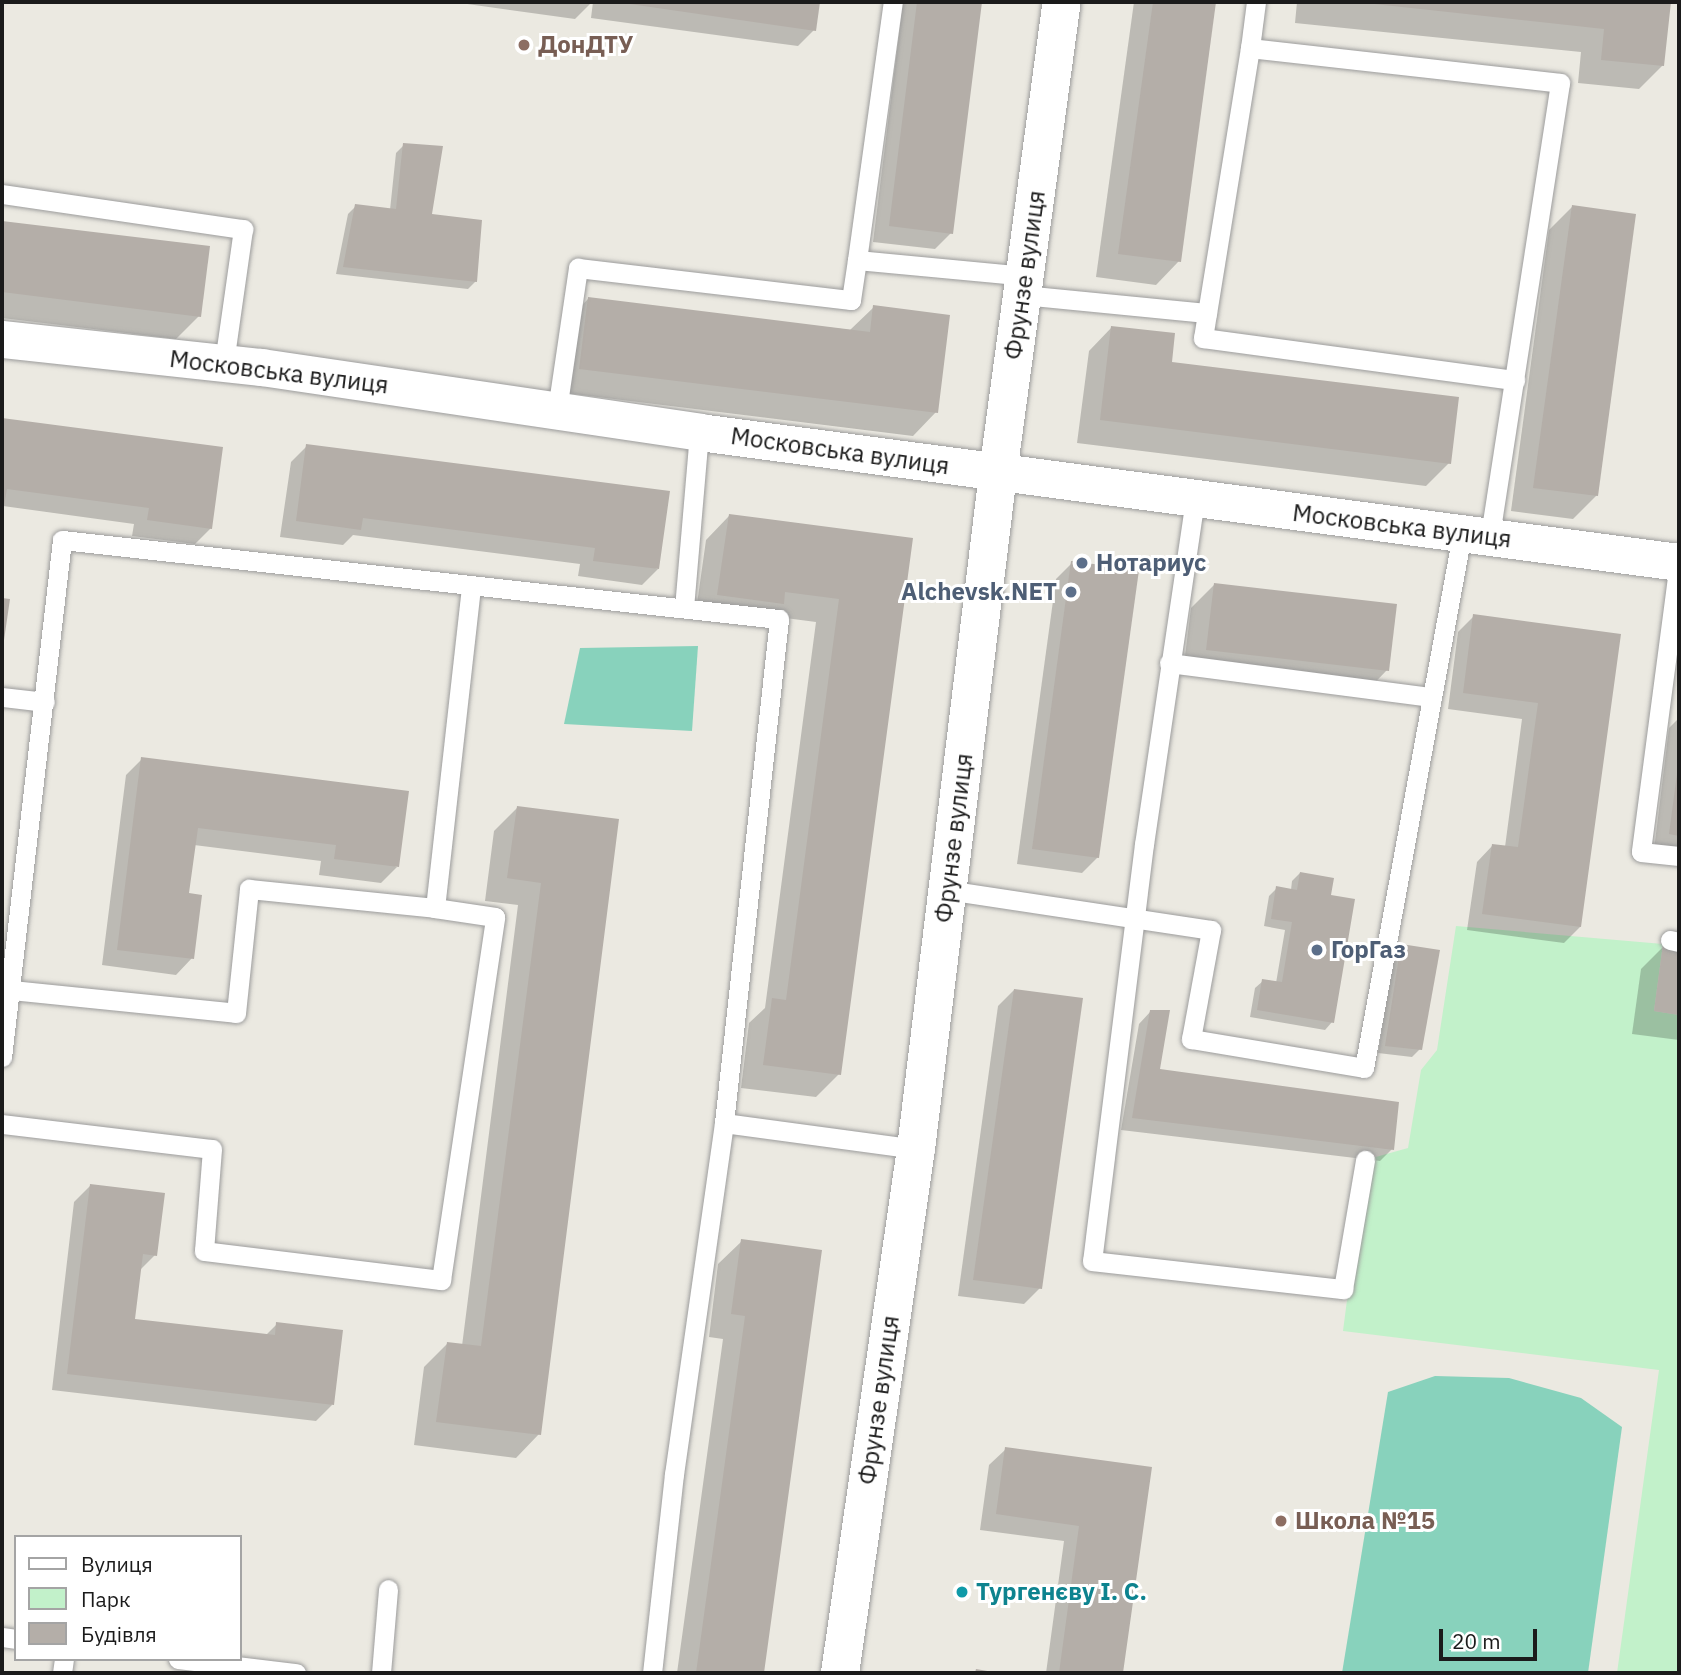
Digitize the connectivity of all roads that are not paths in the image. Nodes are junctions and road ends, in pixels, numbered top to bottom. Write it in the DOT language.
graph roads {
  1 [pos="893,2"];
  2 [pos="1062,2"];
  3 [pos="1256,2"];
  4 [pos="1250,48"];
  5 [pos="2,194"];
  6 [pos="857,260"];
  7 [pos="1024,286"];
  8 [pos="1207,313"];
  9 [pos="2,339"];
  10 [pos="224,363"];
  11 [pos="1515,380"];
  12 [pos="557,410"];
  13 [pos="699,432"];
  14 [pos="999,473"];
  15 [pos="1195,499"];
  16 [pos="1476,536"];
  17 [pos="1679,562"];
  18 [pos="471,586"];
  19 [pos="684,608"];
  20 [pos="1169,663"];
  21 [pos="2,697"];
  22 [pos="1432,698"];
  23 [pos="45,702"];
  24 [pos="1679,856"];
  25 [pos="947,890"];
  26 [pos="435,908"];
  27 [pos="1135,919"];
  28 [pos="11,990"];
  29 [pos="2,1057"];
  30 [pos="724,1123"];
  31 [pos="2,1124"];
  32 [pos="915,1149"];
  33 [pos="1365,1160"];
  34 [pos="388,1589"];
  35 [pos="195,1661"];
  36 [pos="296,1673"];
  37 [pos="381,1673"];
  38 [pos="652,1673"];
  39 [pos="840,1673"];
  1 -- 6 [label="lane"];
  2 -- 7 [label="street, Фрунзе вулиця"];
  3 -- 4 [label="lane"];
  4 -- 8 [label="lane"];
  4 -- 11 [label="lane"];
  5 -- 10 [label="lane"];
  6 -- 7 [label="lane"];
  6 -- 12 [label="lane"];
  7 -- 8 [label="lane"];
  7 -- 14 [label="street, Фрунзе вулиця"];
  8 -- 11 [label="lane"];
  9 -- 10 [label="street, Московська вулиця"];
  10 -- 12 [label="street, Московська вулиця"];
  11 -- 16 [label="lane"];
  12 -- 13 [label="street, Московська вулиця"];
  13 -- 14 [label="street, Московська вулиця"];
  13 -- 19 [label="lane"];
  14 -- 15 [label="street, Московська вулиця"];
  14 -- 25 [label="street, Фрунзе вулиця"];
  15 -- 16 [label="street, Московська вулиця"];
  15 -- 20 [label="lane"];
  16 -- 17 [label="street, Московська вулиця"];
  16 -- 22 [label="lane"];
  17 -- 24 [label="lane"];
  18 -- 19 [label="lane"];
  18 -- 23 [label="lane"];
  18 -- 26 [label="lane"];
  19 -- 30 [label="lane"];
  20 -- 22 [label="lane"];
  20 -- 27 [label="lane"];
  21 -- 23 [label="lane"];
  22 -- 27 [label="lane"];
  23 -- 28 [label="lane"];
  25 -- 27 [label="lane"];
  25 -- 32 [label="street, Фрунзе вулиця"];
  26 -- 28 [label="lane"];
  26 -- 31 [label="lane"];
  27 -- 33 [label="lane"];
  28 -- 29 [label="lane"];
  30 -- 32 [label="lane"];
  30 -- 38 [label="lane"];
  32 -- 39 [label="street, Фрунзе вулиця"];
  34 -- 37 [label="lane"];
  35 -- 36 [label="lane"];
}
